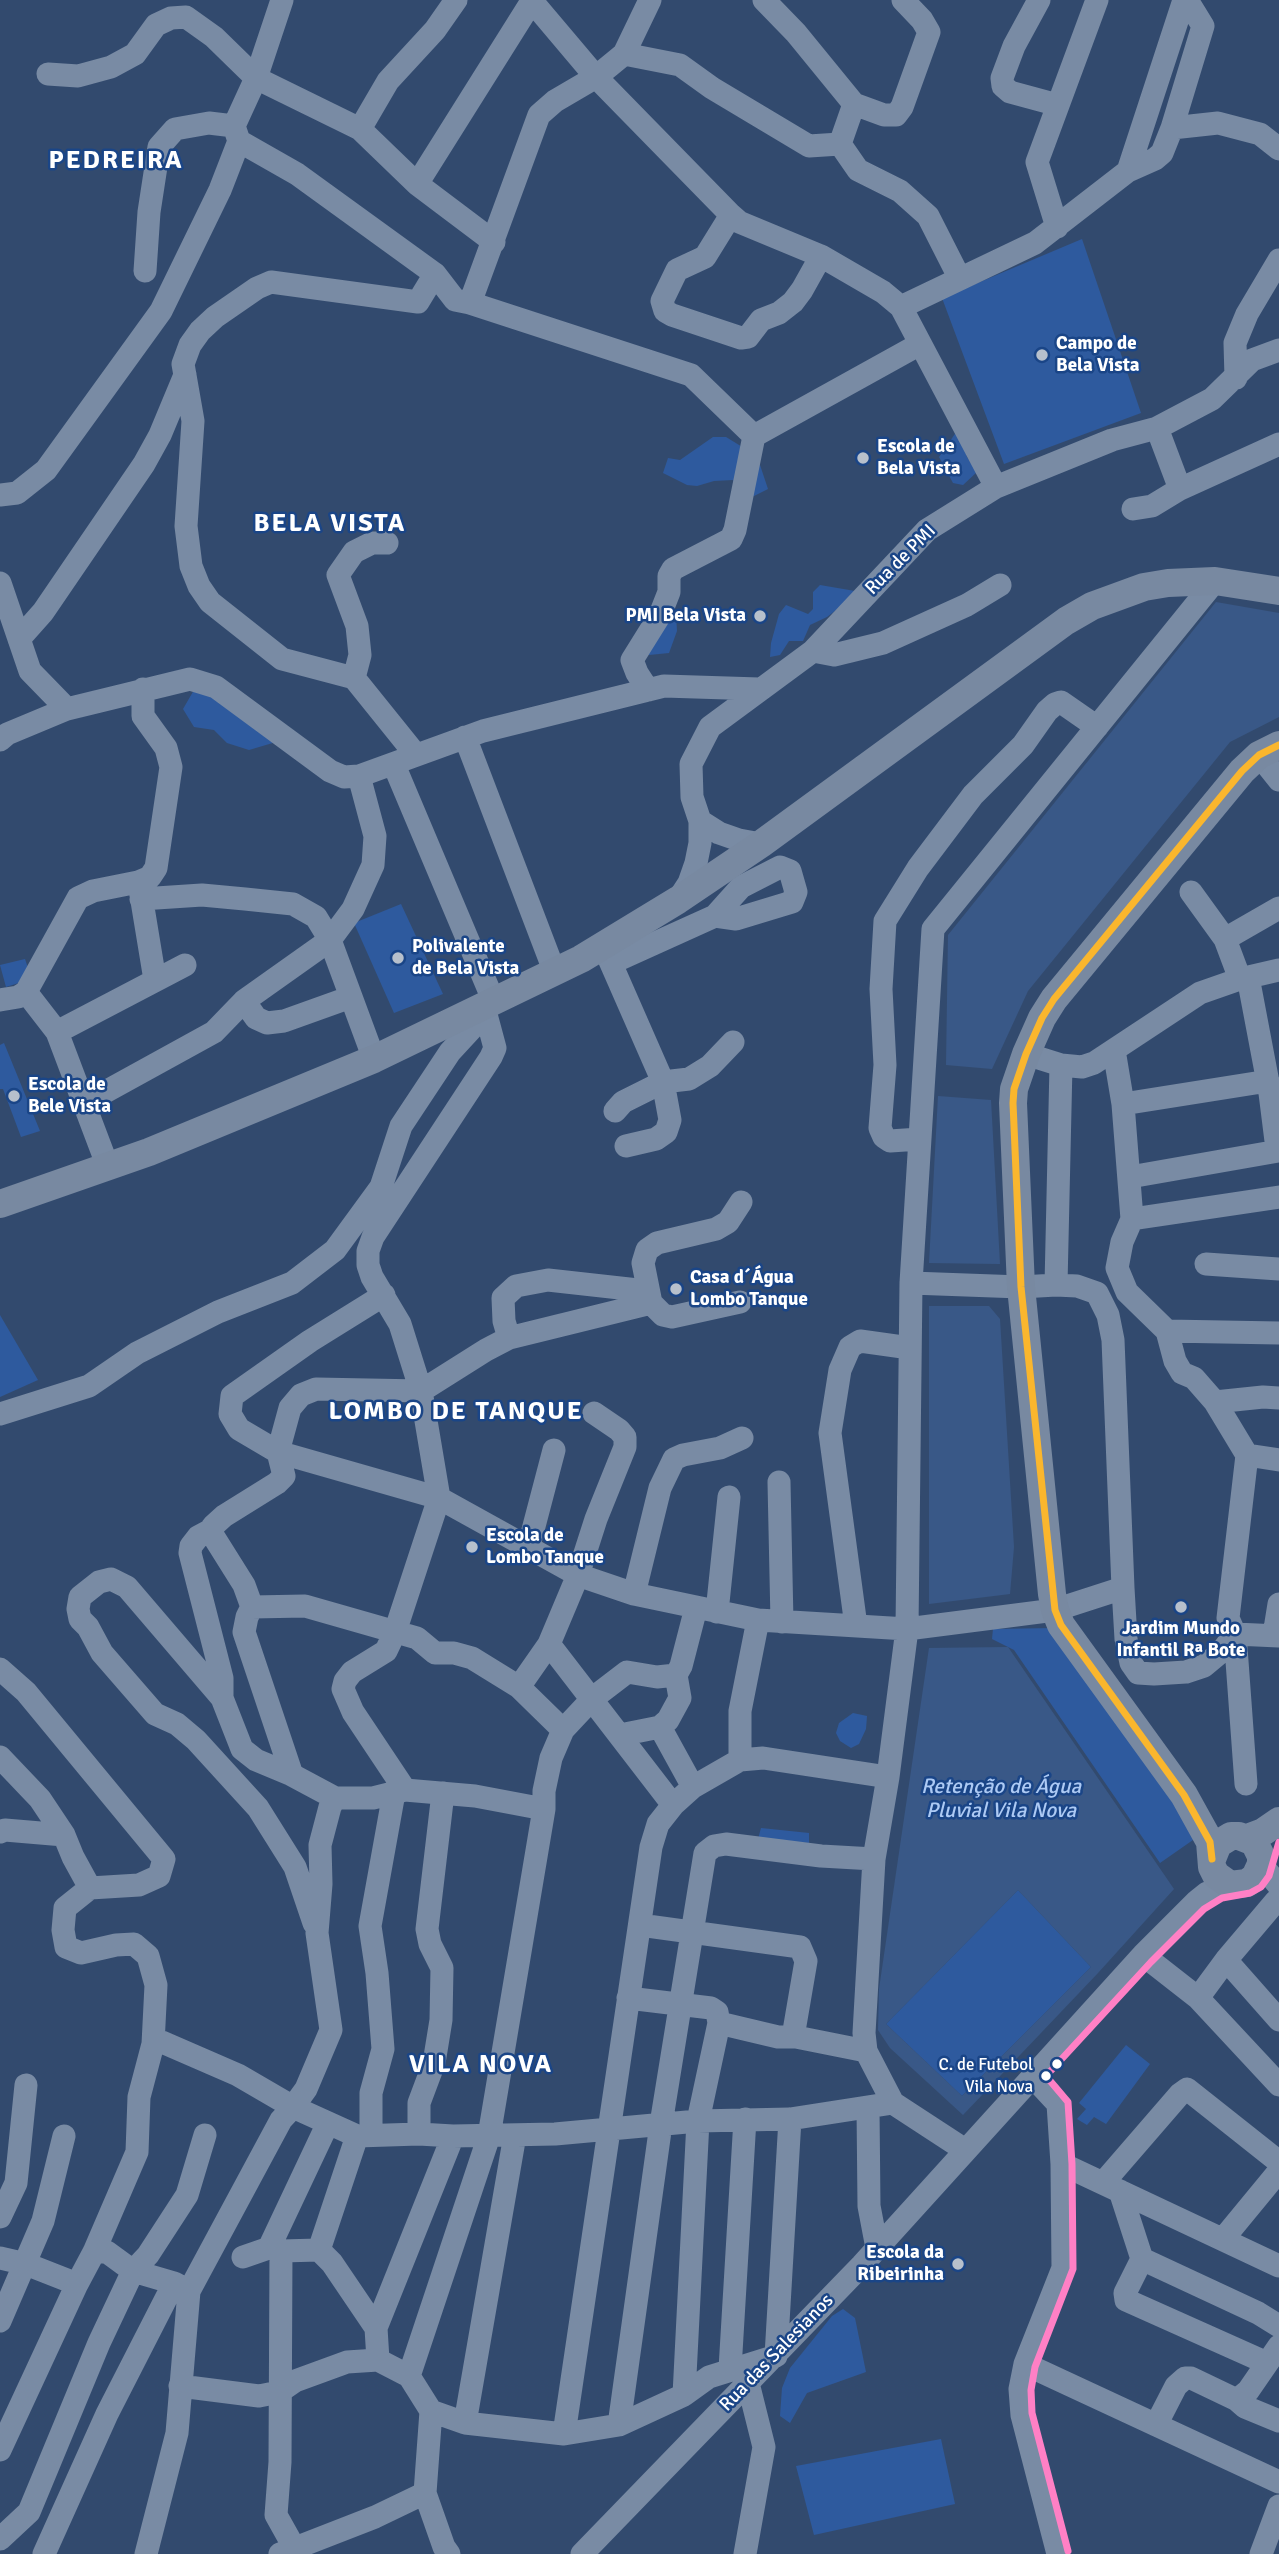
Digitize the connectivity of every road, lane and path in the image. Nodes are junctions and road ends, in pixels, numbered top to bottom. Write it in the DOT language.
graph roads {
  1 [pos="282,0"];
  2 [pos="456,0"];
  3 [pos="650,0"];
  4 [pos="764,0"];
  5 [pos="903,0"];
  6 [pos="1038,0"];
  7 [pos="1097,0"];
  8 [pos="1186,0"];
  9 [pos="531,1"];
  10 [pos="624,54"];
  11 [pos="48,74"];
  12 [pos="596,77"];
  13 [pos="256,78"];
  14 [pos="854,104"];
  15 [pos="1058,105"];
  16 [pos="1172,128"];
  17 [pos="360,129"];
  18 [pos="236,133"];
  19 [pos="840,144"];
  20 [pos="1279,149"];
  21 [pos="1128,171"];
  22 [pos="416,184"];
  23 [pos="731,215"];
  24 [pos="1056,227"];
  25 [pos="494,242"];
  26 [pos="821,256"];
  27 [pos="1279,260"];
  28 [pos="145,271"];
  29 [pos="435,274"];
  30 [pos="960,279"];
  31 [pos="418,302"];
  32 [pos="463,302"];
  33 [pos="901,307"];
  34 [pos="920,344"];
  35 [pos="1279,350"];
  36 [pos="186,373"];
  37 [pos="1236,378"];
  38 [pos="1157,428"];
  39 [pos="754,436"];
  40 [pos="1279,444"];
  41 [pos="996,487"];
  42 [pos="1180,489"];
  43 [pos="0,495"];
  44 [pos="1133,509"];
  45 [pos="387,543"];
  46 [pos="1215,581"];
  47 [pos="0,583"];
  48 [pos="1000,584"];
  49 [pos="1279,591"];
  50 [pos="19,639"];
  51 [pos="813,651"];
  52 [pos="354,678"];
  53 [pos="759,688"];
  54 [pos="143,689"];
  55 [pos="648,690"];
  56 [pos="67,709"];
  57 [pos="1097,727"];
  58 [pos="465,737"];
  59 [pos="0,740"];
  60 [pos="1269,750"];
  61 [pos="416,755"];
  62 [pos="394,765"];
  63 [pos="359,776"];
  64 [pos="1279,780"];
  65 [pos="700,821"];
  66 [pos="761,844"];
  67 [pos="140,890"];
  68 [pos="1191,892"];
  69 [pos="678,900"];
  70 [pos="1279,908"];
  71 [pos="715,916"];
  72 [pos="1225,939"];
  73 [pos="330,940"];
  74 [pos="607,954"];
  75 [pos="185,965"];
  76 [pos="1279,970"];
  77 [pos="555,973"];
  78 [pos="1244,978"];
  79 [pos="155,980"];
  80 [pos="26,992"];
  81 [pos="351,997"];
  82 [pos="0,1000"];
  83 [pos="244,1001"];
  84 [pos="488,1007"];
  85 [pos="57,1032"];
  86 [pos="733,1042"];
  87 [pos="1114,1050"];
  88 [pos="1026,1054"];
  89 [pos="374,1059"];
  90 [pos="1061,1065"];
  91 [pos="663,1082"];
  92 [pos="1272,1088"];
  93 [pos="85,1103"];
  94 [pos="1123,1104"];
  95 [pos="615,1111"];
  96 [pos="920,1139"];
  97 [pos="626,1146"];
  98 [pos="1278,1147"];
  99 [pos="108,1167"];
  100 [pos="1130,1177"];
  101 [pos="1279,1197"];
  102 [pos="741,1202"];
  103 [pos="0,1204"];
  104 [pos="1132,1219"];
  105 [pos="1206,1264"];
  106 [pos="1279,1269"];
  107 [pos="911,1283"];
  108 [pos="1056,1285"];
  109 [pos="1021,1287"];
  110 [pos="384,1295"];
  111 [pos="649,1297"];
  112 [pos="740,1302"];
  113 [pos="1167,1331"];
  114 [pos="1279,1333"];
  115 [pos="509,1338"];
  116 [pos="910,1348"];
  117 [pos="421,1391"];
  118 [pos="1279,1398"];
  119 [pos="1215,1402"];
  120 [pos="594,1413"];
  121 [pos="0,1414"];
  122 [pos="742,1438"];
  123 [pos="554,1450"];
  124 [pos="278,1452"];
  125 [pos="1247,1455"];
  126 [pos="1279,1460"];
  127 [pos="779,1482"];
  128 [pos="729,1496"];
  129 [pos="439,1498"];
  130 [pos="213,1529"];
  131 [pos="528,1549"];
  132 [pos="578,1575"];
  133 [pos="1123,1588"];
  134 [pos="634,1594"];
  135 [pos="1279,1604"];
  136 [pos="252,1607"];
  137 [pos="706,1610"];
  138 [pos="1055,1610"];
  139 [pos="758,1620"];
  140 [pos="782,1622"];
  141 [pos="856,1626"];
  142 [pos="907,1629"];
  143 [pos="395,1632"];
  144 [pos="1235,1634"];
  145 [pos="1277,1635"];
  146 [pos="549,1644"];
  147 [pos="0,1669"];
  148 [pos="676,1675"];
  149 [pos="519,1687"];
  150 [pos="222,1698"];
  151 [pos="593,1699"];
  152 [pos="660,1727"];
  153 [pos="563,1730"];
  154 [pos="620,1735"];
  155 [pos="0,1757"];
  156 [pos="740,1760"];
  157 [pos="292,1775"];
  158 [pos="888,1777"];
  159 [pos="1246,1784"];
  160 [pos="693,1787"];
  161 [pos="400,1791"];
  162 [pos="443,1793"];
  163 [pos="1184,1795"];
  164 [pos="335,1798"];
  165 [pos="673,1805"];
  166 [pos="544,1809"];
  167 [pos="1279,1823"];
  168 [pos="0,1832"];
  169 [pos="64,1835"];
  170 [pos="1250,1849"];
  171 [pos="873,1859"];
  172 [pos="1223,1874"];
  173 [pos="90,1888"];
  174 [pos="1278,1897"];
  175 [pos="640,1925"];
  176 [pos="692,1932"];
  177 [pos="317,1933"];
  178 [pos="1143,1955"];
  179 [pos="1226,1961"];
  180 [pos="628,1998"];
  181 [pos="1198,1998"];
  182 [pos="680,2005"];
  183 [pos="1279,2020"];
  184 [pos="719,2023"];
  185 [pos="796,2037"];
  186 [pos="153,2045"];
  187 [pos="866,2051"];
  188 [pos="1032,2076"];
  189 [pos="26,2085"];
  190 [pos="1279,2085"];
  191 [pos="893,2103"];
  192 [pos="293,2107"];
  193 [pos="868,2108"];
  194 [pos="745,2119"];
  195 [pos="790,2119"];
  196 [pos="698,2121"];
  197 [pos="328,2123"];
  198 [pos="661,2124"];
  199 [pos="609,2128"];
  200 [pos="419,2134"];
  201 [pos="205,2135"];
  202 [pos="364,2135"];
  203 [pos="515,2135"];
  204 [pos="64,2136"];
  205 [pos="453,2136"];
  206 [pos="489,2136"];
  207 [pos="965,2150"];
  208 [pos="1279,2162"];
  209 [pos="1062,2164"];
  210 [pos="1279,2171"];
  211 [pos="1112,2187"];
  212 [pos="0,2217"];
  213 [pos="1223,2239"];
  214 [pos="877,2248"];
  215 [pos="275,2249"];
  216 [pos="320,2250"];
  217 [pos="94,2252"];
  218 [pos="243,2257"];
  219 [pos="0,2259"];
  220 [pos="1142,2259"];
  221 [pos="26,2264"];
  222 [pos="1279,2266"];
  223 [pos="133,2271"];
  224 [pos="77,2284"];
  225 [pos="182,2287"];
  226 [pos="0,2321"];
  227 [pos="1279,2326"];
  228 [pos="376,2328"];
  229 [pos="1273,2355"];
  230 [pos="776,2356"];
  231 [pos="378,2360"];
  232 [pos="1025,2364"];
  233 [pos="409,2376"];
  234 [pos="739,2376"];
  235 [pos="180,2386"];
  236 [pos="279,2392"];
  237 [pos="684,2395"];
  238 [pos="1237,2400"];
  239 [pos="431,2411"];
  240 [pos="1279,2421"];
  241 [pos="465,2423"];
  242 [pos="619,2425"];
  243 [pos="1156,2425"];
  244 [pos="564,2434"];
  245 [pos="0,2450"];
  246 [pos="1279,2482"];
  247 [pos="425,2493"];
  248 [pos="1279,2506"];
  249 [pos="0,2539"];
  250 [pos="288,2552"];
  251 [pos="44,2554"];
  252 [pos="146,2554"];
  253 [pos="449,2554"];
  254 [pos="582,2554"];
  255 [pos="745,2554"];
  256 [pos="1058,2554"];
  257 [pos="1261,2554"];
  1 -- 13 [label="street"];
  2 -- 17 [label="street"];
  3 -- 10 [label="street"];
  4 -- 14 [label="street"];
  5 -- 14 [label="street"];
  6 -- 15 [label="street"];
  7 -- 15 [label="street"];
  8 -- 16 [label="street"];
  8 -- 21 [label="street"];
  9 -- 12 [label="street"];
  9 -- 22 [label="street"];
  10 -- 12 [label="street"];
  10 -- 19 [label="street"];
  11 -- 13 [label="street"];
  12 -- 23 [label="street"];
  12 -- 25 [label="street"];
  13 -- 17 [label="street"];
  13 -- 18 [label="street"];
  14 -- 19 [label="street"];
  15 -- 24 [label="street"];
  16 -- 20 [label="street"];
  16 -- 21 [label="street"];
  17 -- 22 [label="street"];
  18 -- 28 [label="street"];
  18 -- 29 [label="street"];
  18 -- 43 [label="street"];
  19 -- 30 [label="street"];
  21 -- 24 [label="street"];
  22 -- 25 [label="street"];
  23 -- 26 [label="street"];
  23 -- 26 [label="street"];
  24 -- 30 [label="street"];
  25 -- 32 [label="street"];
  26 -- 33 [label="street"];
  27 -- 37 [label="street"];
  29 -- 31 [label="street"];
  29 -- 32 [label="street"];
  30 -- 33 [label="street"];
  31 -- 32 [label="street"];
  31 -- 36 [label="street"];
  32 -- 39 [label="street"];
  33 -- 34 [label="street"];
  34 -- 39 [label="street"];
  34 -- 41 [label="street"];
  35 -- 37 [label="street, Rua de PMI"];
  36 -- 50 [label="street"];
  36 -- 52 [label="street"];
  37 -- 38 [label="street, Rua de PMI"];
  38 -- 41 [label="street, Rua de PMI"];
  38 -- 42 [label="street"];
  39 -- 55 [label="street"];
  40 -- 42 [label="street"];
  41 -- 51 [label="street, Rua de PMI"];
  42 -- 44 [label="street"];
  45 -- 52 [label="street"];
  46 -- 49 [label="main road"];
  46 -- 57 [label="street"];
  46 -- 66 [label="main road"];
  47 -- 50 [label="street"];
  48 -- 51 [label="street"];
  50 -- 56 [label="street"];
  51 -- 53 [label="street, Rua de PMI"];
  52 -- 61 [label="street"];
  53 -- 55 [label="street"];
  53 -- 65 [label="street, Rua de PMI"];
  54 -- 56 [label="street"];
  54 -- 63 [label="street"];
  54 -- 67 [label="street"];
  55 -- 58 [label="street"];
  56 -- 59 [label="street"];
  57 -- 96 [label="street"];
  57 -- 96 [label="street"];
  58 -- 61 [label="street"];
  58 -- 77 [label="street"];
  60 -- 64 [label="street"];
  60 -- 88 [label="main road"];
  61 -- 62 [label="street"];
  62 -- 63 [label="street"];
  62 -- 84 [label="street"];
  63 -- 73 [label="street"];
  65 -- 66 [label="street"];
  65 -- 69 [label="street, Rua de PMI"];
  66 -- 69 [label="main road"];
  67 -- 73 [label="street"];
  67 -- 79 [label="street"];
  67 -- 80 [label="street"];
  68 -- 72 [label="street"];
  69 -- 74 [label="main road"];
  70 -- 72 [label="street"];
  71 -- 74 [label="street"];
  72 -- 78 [label="street"];
  73 -- 81 [label="street"];
  73 -- 83 [label="street"];
  74 -- 77 [label="main road"];
  74 -- 91 [label="street"];
  75 -- 79 [label="street"];
  76 -- 78 [label="street"];
  77 -- 84 [label="main road"];
  78 -- 87 [label="street"];
  78 -- 92 [label="street"];
  79 -- 85 [label="street"];
  80 -- 82 [label="street"];
  80 -- 85 [label="street"];
  81 -- 83 [label="street"];
  81 -- 89 [label="street"];
  83 -- 93 [label="street"];
  84 -- 89 [label="main road"];
  84 -- 110 [label="street"];
  84 -- 121 [label="street"];
  85 -- 93 [label="street"];
  86 -- 91 [label="street"];
  87 -- 90 [label="street"];
  87 -- 94 [label="street"];
  88 -- 90 [label="street"];
  88 -- 109 [label="main road"];
  89 -- 99 [label="main road"];
  90 -- 108 [label="street"];
  91 -- 95 [label="street"];
  91 -- 97 [label="street"];
  92 -- 94 [label="street"];
  92 -- 98 [label="street"];
  93 -- 99 [label="street"];
  94 -- 100 [label="street"];
  96 -- 107 [label="street"];
  98 -- 100 [label="street"];
  99 -- 103 [label="main road"];
  100 -- 104 [label="street"];
  101 -- 104 [label="street"];
  102 -- 111 [label="street"];
  104 -- 113 [label="street"];
  105 -- 106 [label="street"];
  107 -- 109 [label="street"];
  107 -- 116 [label="street"];
  108 -- 109 [label="street"];
  108 -- 133 [label="street"];
  109 -- 138 [label="main road"];
  110 -- 117 [label="street"];
  110 -- 124 [label="street"];
  111 -- 112 [label="street"];
  111 -- 115 [label="street"];
  111 -- 115 [label="street"];
  113 -- 114 [label="street"];
  113 -- 119 [label="street"];
  115 -- 117 [label="street"];
  116 -- 141 [label="street"];
  116 -- 142 [label="street"];
  117 -- 124 [label="street"];
  117 -- 129 [label="street"];
  118 -- 119 [label="street"];
  119 -- 125 [label="street"];
  120 -- 132 [label="street"];
  122 -- 134 [label="street"];
  123 -- 131 [label="street"];
  124 -- 129 [label="street"];
  124 -- 130 [label="street"];
  125 -- 126 [label="street"];
  125 -- 144 [label="street"];
  127 -- 140 [label="street"];
  128 -- 137 [label="street"];
  129 -- 131 [label="street"];
  129 -- 143 [label="street"];
  130 -- 136 [label="street"];
  130 -- 150 [label="street"];
  131 -- 132 [label="street"];
  132 -- 134 [label="street"];
  132 -- 146 [label="street"];
  133 -- 138 [label="street"];
  133 -- 144 [label="street"];
  134 -- 137 [label="street"];
  135 -- 145 [label="street"];
  136 -- 143 [label="street"];
  136 -- 157 [label="street"];
  137 -- 139 [label="street"];
  137 -- 148 [label="street"];
  138 -- 142 [label="street"];
  138 -- 163 [label="main road"];
  139 -- 140 [label="street"];
  139 -- 156 [label="street"];
  140 -- 141 [label="street"];
  141 -- 142 [label="street"];
  142 -- 158 [label="street"];
  143 -- 149 [label="street"];
  143 -- 161 [label="street"];
  144 -- 145 [label="street"];
  144 -- 159 [label="street"];
  146 -- 149 [label="street"];
  146 -- 151 [label="street"];
  147 -- 173 [label="street"];
  148 -- 151 [label="street"];
  148 -- 152 [label="street"];
  149 -- 153 [label="street"];
  150 -- 157 [label="street"];
  150 -- 177 [label="street"];
  151 -- 153 [label="street"];
  151 -- 154 [label="street"];
  152 -- 154 [label="street"];
  152 -- 160 [label="street"];
  153 -- 166 [label="street"];
  154 -- 165 [label="street"];
  155 -- 169 [label="street"];
  156 -- 158 [label="street"];
  156 -- 160 [label="street"];
  157 -- 164 [label="street"];
  158 -- 171 [label="street"];
  160 -- 165 [label="street"];
  161 -- 162 [label="street"];
  161 -- 164 [label="street"];
  161 -- 202 [label="street"];
  162 -- 166 [label="street"];
  162 -- 200 [label="street"];
  163 -- 170 [label="main road"];
  163 -- 172 [label="main road"];
  164 -- 177 [label="street"];
  165 -- 175 [label="street"];
  166 -- 206 [label="street"];
  167 -- 170 [label="main road"];
  168 -- 169 [label="street"];
  169 -- 173 [label="street"];
  170 -- 172 [label="main road"];
  170 -- 172 [label="main road"];
  170 -- 174 [label="street"];
  171 -- 176 [label="street"];
  171 -- 187 [label="street"];
  172 -- 174 [label="street"];
  172 -- 178 [label="street, Rua das Salesianos"];
  173 -- 186 [label="street"];
  174 -- 179 [label="street"];
  175 -- 176 [label="street"];
  175 -- 180 [label="street"];
  176 -- 182 [label="street"];
  176 -- 185 [label="street"];
  177 -- 192 [label="street"];
  178 -- 181 [label="street"];
  178 -- 188 [label="street, Rua das Salesianos"];
  179 -- 181 [label="street"];
  179 -- 183 [label="street"];
  180 -- 182 [label="street"];
  180 -- 199 [label="street"];
  181 -- 190 [label="street"];
  182 -- 184 [label="street"];
  182 -- 198 [label="street"];
  184 -- 185 [label="street"];
  184 -- 196 [label="street"];
  185 -- 187 [label="street"];
  186 -- 192 [label="street"];
  186 -- 217 [label="street"];
  187 -- 191 [label="street"];
  188 -- 207 [label="street, Rua das Salesianos"];
  188 -- 209 [label="street"];
  189 -- 212 [label="street"];
  191 -- 193 [label="street"];
  191 -- 207 [label="street"];
  192 -- 197 [label="street"];
  192 -- 225 [label="street"];
  193 -- 195 [label="street"];
  193 -- 214 [label="street"];
  194 -- 195 [label="street"];
  194 -- 196 [label="street"];
  194 -- 234 [label="street"];
  195 -- 230 [label="street"];
  196 -- 198 [label="street"];
  196 -- 237 [label="street"];
  197 -- 202 [label="street"];
  197 -- 215 [label="street"];
  198 -- 199 [label="street"];
  198 -- 242 [label="street"];
  199 -- 203 [label="street"];
  199 -- 244 [label="street"];
  200 -- 202 [label="street"];
  200 -- 205 [label="street"];
  201 -- 223 [label="street"];
  202 -- 216 [label="street"];
  203 -- 206 [label="street"];
  203 -- 241 [label="street"];
  204 -- 221 [label="street"];
  205 -- 206 [label="street"];
  205 -- 228 [label="street"];
  206 -- 233 [label="street"];
  207 -- 214 [label="street, Rua das Salesianos"];
  208 -- 211 [label="street"];
  209 -- 211 [label="street"];
  209 -- 232 [label="street"];
  210 -- 213 [label="street"];
  211 -- 213 [label="street"];
  211 -- 220 [label="street"];
  213 -- 222 [label="street"];
  214 -- 230 [label="street, Rua das Salesianos"];
  215 -- 216 [label="street"];
  215 -- 218 [label="street"];
  215 -- 236 [label="street"];
  216 -- 228 [label="street"];
  217 -- 223 [label="street"];
  217 -- 224 [label="street"];
  219 -- 221 [label="street"];
  220 -- 227 [label="street"];
  220 -- 229 [label="street"];
  221 -- 224 [label="street"];
  221 -- 226 [label="street"];
  223 -- 225 [label="street"];
  223 -- 249 [label="street"];
  224 -- 245 [label="street"];
  225 -- 235 [label="street"];
  225 -- 251 [label="street"];
  228 -- 231 [label="street"];
  229 -- 238 [label="street"];
  230 -- 234 [label="street"];
  231 -- 233 [label="street"];
  231 -- 236 [label="street"];
  232 -- 243 [label="street"];
  232 -- 256 [label="street"];
  233 -- 239 [label="street"];
  234 -- 237 [label="street"];
  234 -- 254 [label="street, Rua das Salesianos"];
  234 -- 255 [label="street"];
  235 -- 236 [label="street"];
  235 -- 252 [label="street"];
  236 -- 250 [label="street"];
  237 -- 242 [label="street"];
  238 -- 240 [label="street"];
  238 -- 243 [label="street"];
  239 -- 241 [label="street"];
  239 -- 247 [label="street"];
  241 -- 244 [label="street"];
  242 -- 244 [label="street"];
  243 -- 246 [label="street"];
  247 -- 250 [label="street"];
  247 -- 253 [label="street"];
  248 -- 257 [label="street"];
}
